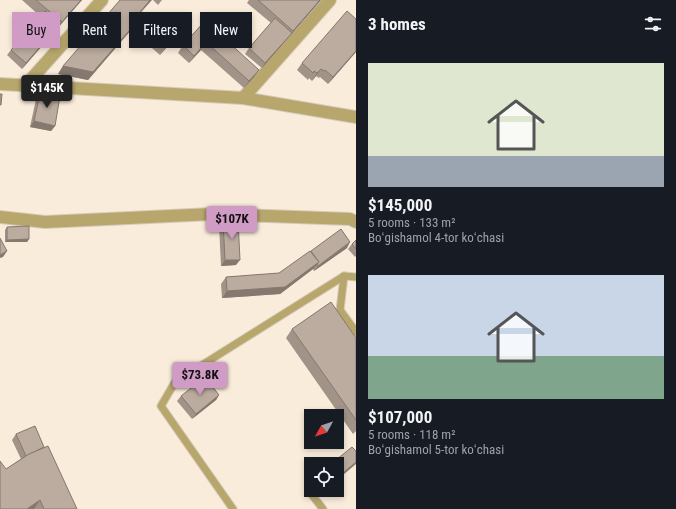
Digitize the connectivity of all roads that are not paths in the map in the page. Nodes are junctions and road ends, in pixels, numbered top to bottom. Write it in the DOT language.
graph roads {
  1 [pos="102,0"];
  2 [pos="330,0"];
  3 [pos="0,84"];
  4 [pos="25,86"];
  5 [pos="243,98"];
  6 [pos="356,117"];
  7 [pos="0,217"];
  8 [pos="356,222"];
  9 [pos="344,276"];
  10 [pos="356,277"];
  11 [pos="356,332"];
  12 [pos="314,497"];
  13 [pos="233,509"];
  14 [pos="323,509"];
  1 -- 4 [label="street"];
  2 -- 5 [label="street"];
  3 -- 4 [label="street"];
  4 -- 5 [label="street"];
  5 -- 6 [label="street"];
  7 -- 8 [label="street"];
  9 -- 10 [label="lane"];
  9 -- 11 [label="lane"];
  9 -- 13 [label="lane"];
  12 -- 14 [label="lane"];
}
